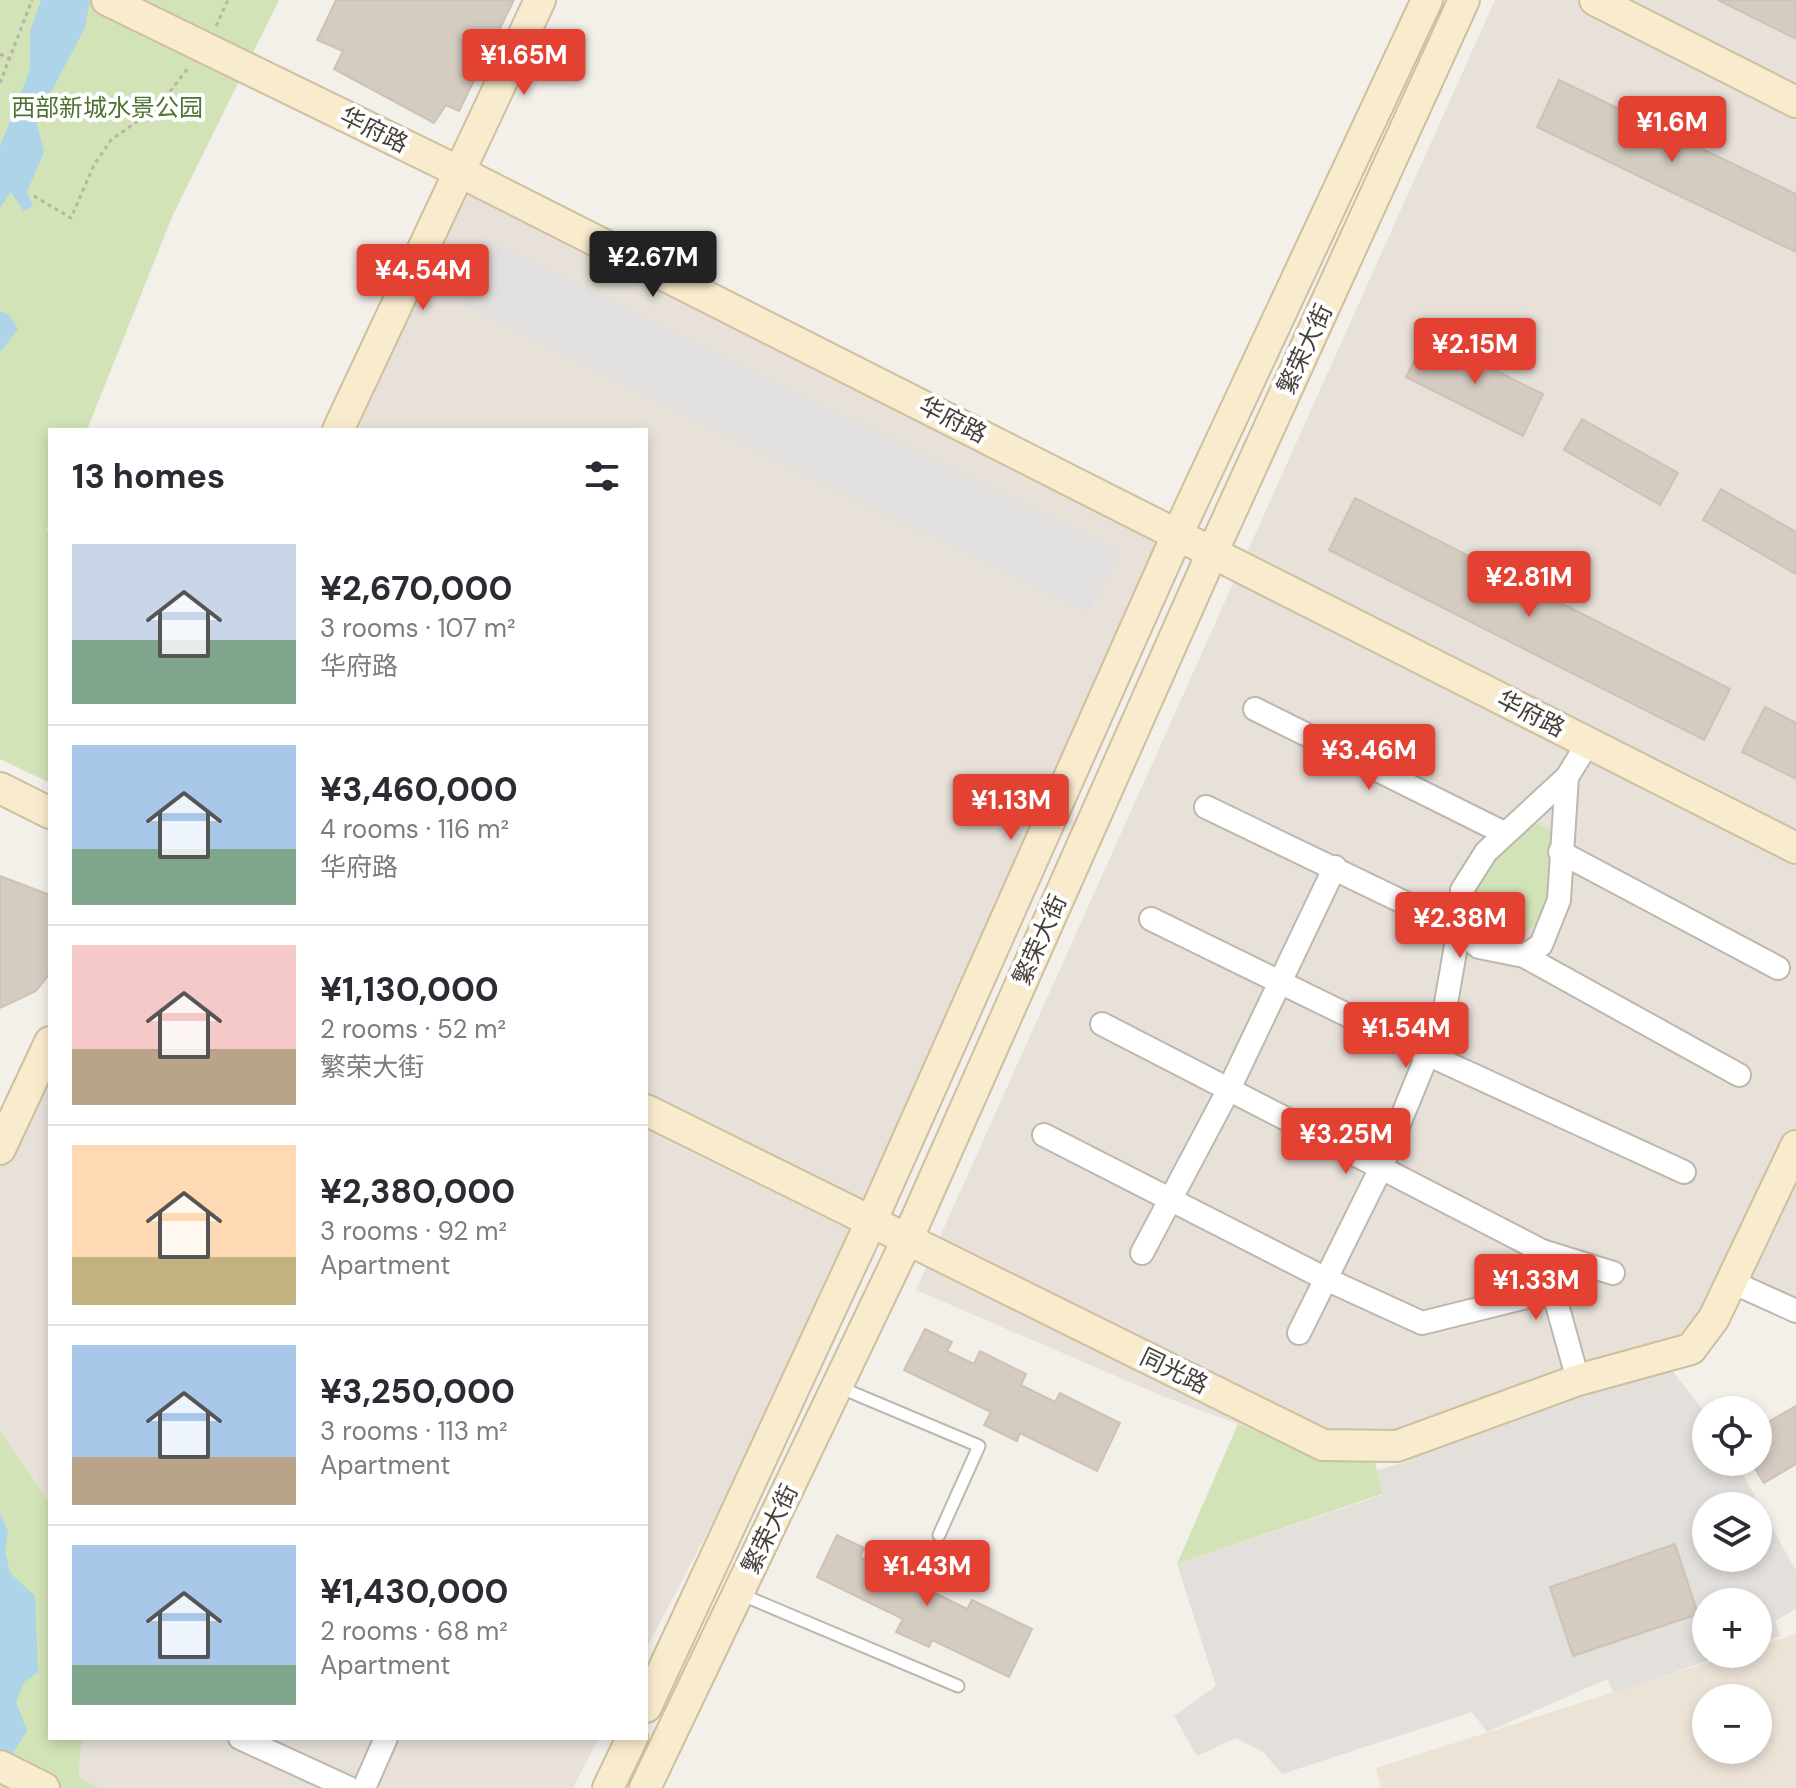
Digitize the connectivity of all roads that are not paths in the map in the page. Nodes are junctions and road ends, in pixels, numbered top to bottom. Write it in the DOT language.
graph roads {
  1 [pos="540,0"];
  2 [pos="1427,0"];
  3 [pos="1464,0"];
  4 [pos="1595,0"];
  5 [pos="111,2"];
  6 [pos="1796,102"];
  7 [pos="460,172"];
  8 [pos="339,428"];
  9 [pos="1178,533"];
  10 [pos="1213,551"];
  11 [pos="1255,709"];
  12 [pos="1588,743"];
  13 [pos="1567,777"];
  14 [pos="0,788"];
  15 [pos="1206,807"];
  16 [pos="48,812"];
  17 [pos="1504,833"];
  18 [pos="1796,848"];
  19 [pos="1560,852"];
  20 [pos="1335,867"];
  21 [pos="1151,919"];
  22 [pos="1459,929"];
  23 [pos="1524,956"];
  24 [pos="1778,968"];
  25 [pos="1282,983"];
  26 [pos="1102,1024"];
  27 [pos="48,1046"];
  28 [pos="1427,1054"];
  29 [pos="1739,1075"];
  30 [pos="1229,1089"];
  31 [pos="648,1111"];
  32 [pos="1044,1135"];
  33 [pos="1796,1146"];
  34 [pos="0,1149"];
  35 [pos="1381,1168"];
  36 [pos="1684,1172"];
  37 [pos="1169,1199"];
  38 [pos="871,1222"];
  39 [pos="907,1240"];
  40 [pos="1542,1251"];
  41 [pos="1142,1253"];
  42 [pos="1613,1273"];
  43 [pos="1328,1280"];
  44 [pos="1732,1282"];
  45 [pos="1551,1291"];
  46 [pos="1796,1311"];
  47 [pos="1299,1333"];
  48 [pos="1578,1380"];
  49 [pos="838,1387"];
  50 [pos="939,1535"];
  51 [pos="739,1593"];
  52 [pos="958,1686"];
  53 [pos="648,1703"];
  54 [pos="244,1740"];
  55 [pos="385,1740"];
  56 [pos="631,1740"];
  57 [pos="0,1766"];
  58 [pos="44,1788"];
  59 [pos="349,1788"];
  60 [pos="364,1788"];
  61 [pos="608,1788"];
  62 [pos="645,1788"];
  1 -- 7 [label="street"];
  2 -- 9 [label="street, 繁荣大街"];
  3 -- 10 [label="street, 繁荣大街"];
  4 -- 6 [label="street"];
  5 -- 7 [label="street, 华府路"];
  7 -- 8 [label="street"];
  7 -- 9 [label="street, 华府路"];
  9 -- 10 [label="street, 华府路"];
  9 -- 38 [label="street, 繁荣大街"];
  10 -- 12 [label="street, 华府路"];
  10 -- 39 [label="street, 繁荣大街"];
  11 -- 17 [label="street"];
  12 -- 13 [label="street"];
  12 -- 18 [label="street, 华府路"];
  13 -- 17 [label="street"];
  13 -- 19 [label="street"];
  14 -- 16 [label="street"];
  15 -- 20 [label="street"];
  17 -- 22 [label="street"];
  19 -- 23 [label="street"];
  19 -- 24 [label="street"];
  20 -- 22 [label="street"];
  20 -- 25 [label="street"];
  21 -- 25 [label="street"];
  22 -- 23 [label="street"];
  22 -- 28 [label="street"];
  23 -- 29 [label="street"];
  25 -- 28 [label="street"];
  25 -- 30 [label="street"];
  26 -- 30 [label="street"];
  27 -- 34 [label="street"];
  28 -- 35 [label="street"];
  28 -- 36 [label="street"];
  30 -- 35 [label="street"];
  30 -- 37 [label="street"];
  31 -- 38 [label="street, 同光路"];
  32 -- 37 [label="street"];
  33 -- 44 [label="street, 同光路"];
  35 -- 40 [label="street"];
  35 -- 43 [label="street"];
  37 -- 41 [label="street"];
  37 -- 43 [label="street"];
  38 -- 39 [label="street, 同光路"];
  38 -- 53 [label="street, 繁荣大街"];
  39 -- 48 [label="street, 同光路"];
  39 -- 49 [label="street, 繁荣大街"];
  40 -- 42 [label="street"];
  40 -- 45 [label="street"];
  43 -- 45 [label="street"];
  43 -- 47 [label="street"];
  44 -- 46 [label="street"];
  44 -- 48 [label="street, 同光路"];
  45 -- 48 [label="street"];
  49 -- 50 [label="lane"];
  49 -- 51 [label="street, 繁荣大街"];
  51 -- 52 [label="lane"];
  51 -- 62 [label="street, 繁荣大街"];
  54 -- 59 [label="street"];
  55 -- 60 [label="street"];
  56 -- 61 [label="street"];
  57 -- 58 [label="street"];
}
